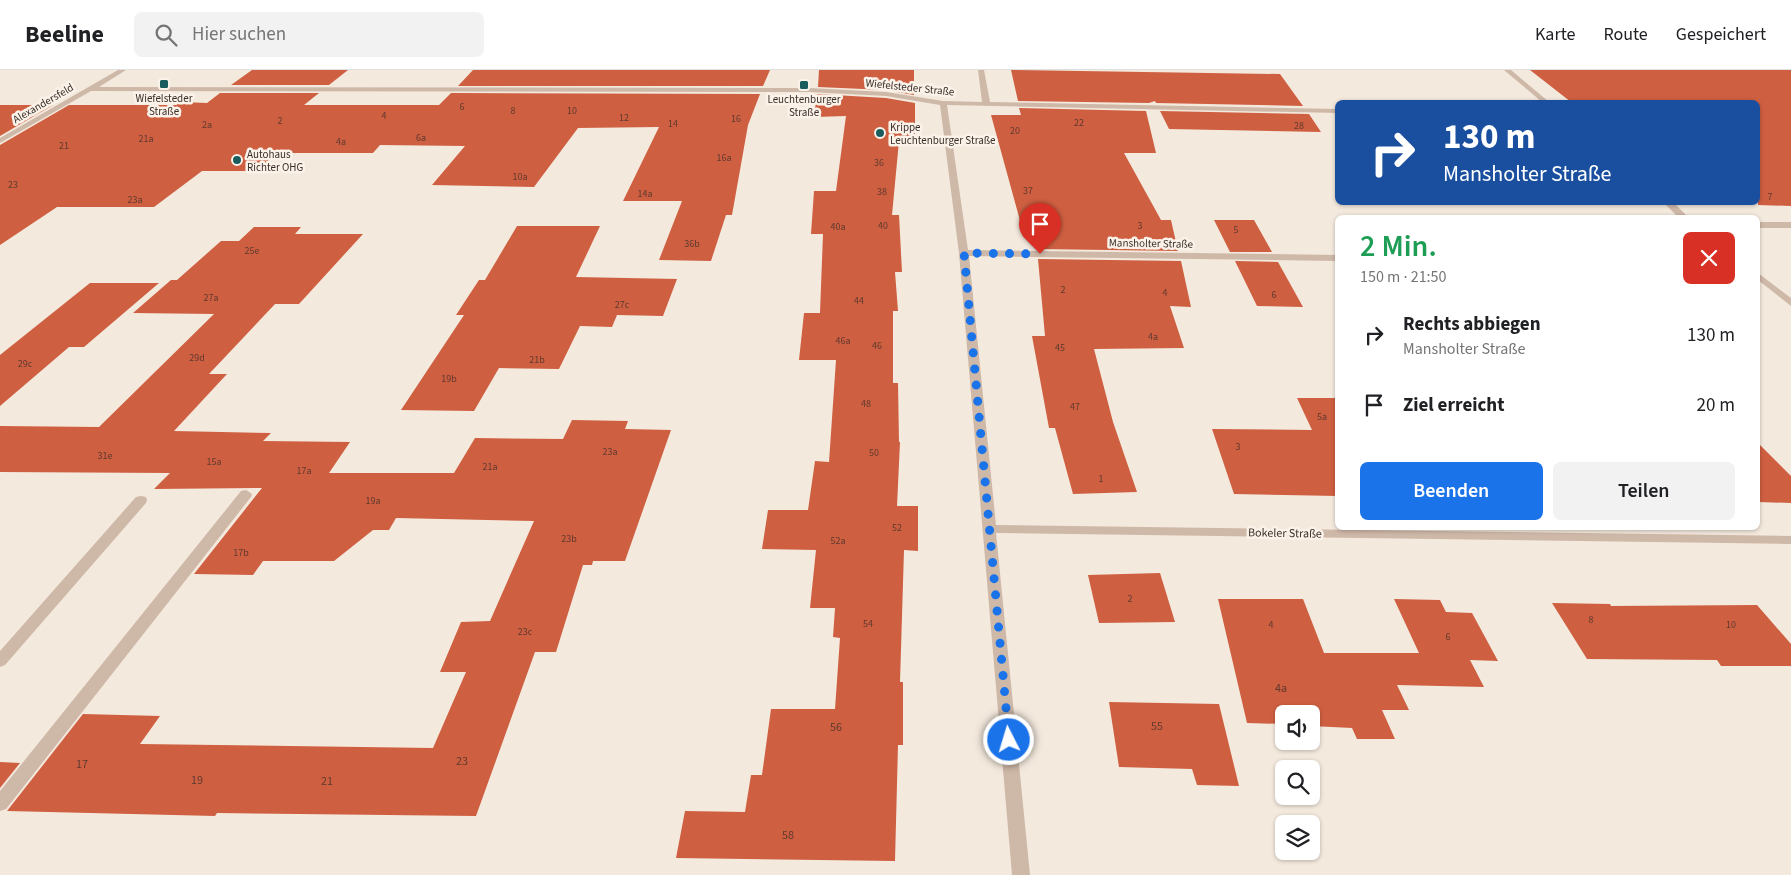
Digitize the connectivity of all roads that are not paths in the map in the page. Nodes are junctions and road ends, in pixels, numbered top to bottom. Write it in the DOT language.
graph roads {
  1 [pos="123,70"];
  2 [pos="981,70"];
  3 [pos="1506,70"];
  4 [pos="91,89"];
  5 [pos="1544,100"];
  6 [pos="943,103"];
  7 [pos="986,104"];
  8 [pos="1335,111"];
  9 [pos="0,141"];
  10 [pos="1670,205"];
  11 [pos="1682,215"];
  12 [pos="1760,225"];
  13 [pos="1791,225"];
  14 [pos="964,253"];
  15 [pos="1335,258"];
  16 [pos="1760,278"];
  17 [pos="1791,303"];
  18 [pos="246,494"];
  19 [pos="141,500"];
  20 [pos="989,529"];
  21 [pos="1791,540"];
  22 [pos="0,661"];
  23 [pos="0,804"];
  24 [pos="1021,875"];
  1 -- 4 [label="street, Alexandersfeld"];
  2 -- 7 [label="street"];
  3 -- 5 [label="street"];
  4 -- 6 [label="street, Wiefelsteder Straße"];
  4 -- 9 [label="street, Alexandersfeld"];
  6 -- 7 [label="street, Wiefelsteder Straße"];
  6 -- 14 [label="street"];
  7 -- 8 [label="street, Wiefelsteder Straße"];
  10 -- 11 [label="street"];
  12 -- 13 [label="street"];
  14 -- 15 [label="street, Mansholter Straße"];
  14 -- 20 [label="street"];
  16 -- 17 [label="street"];
  18 -- 23 [label="street"];
  19 -- 22 [label="street"];
  20 -- 21 [label="street, Bokeler Straße"];
  20 -- 24 [label="street"];
}
